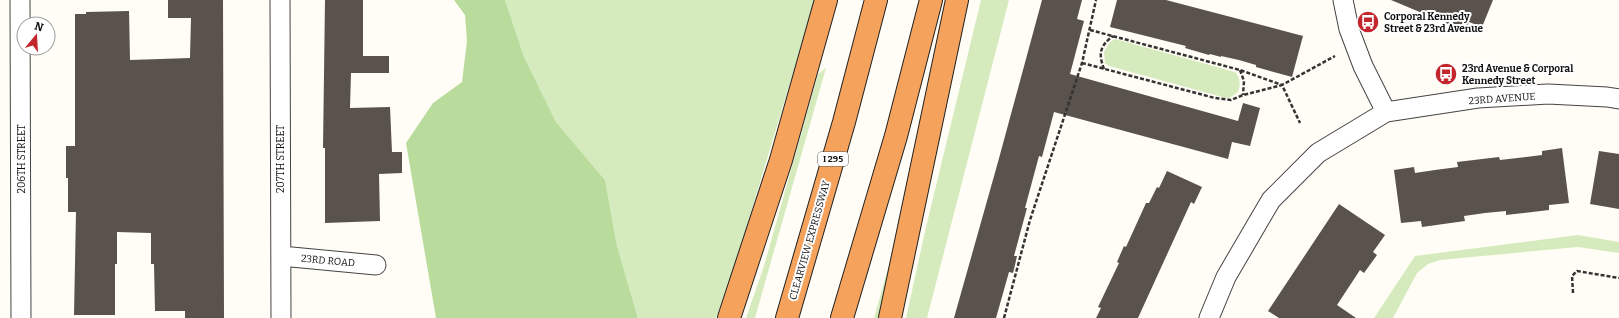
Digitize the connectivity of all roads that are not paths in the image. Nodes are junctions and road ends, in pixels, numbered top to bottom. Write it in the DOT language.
graph roads {
  1 [pos="20,0"];
  2 [pos="280,0"];
  3 [pos="826,0"];
  4 [pos="876,0"];
  5 [pos="931,0"];
  6 [pos="957,0"];
  7 [pos="1343,0"];
  8 [pos="1619,99"];
  9 [pos="1386,112"];
  10 [pos="281,256"];
  11 [pos="376,265"];
  12 [pos="21,318"];
  13 [pos="281,318"];
  14 [pos="729,318"];
  15 [pos="787,318"];
  16 [pos="842,318"];
  17 [pos="890,318"];
  18 [pos="1209,318"];
  1 -- 12 [label="street, 206TH STREET"];
  2 -- 10 [label="street, 207TH STREET"];
  3 -- 14 [label="highway"];
  4 -- 15 [label="highway, CLEARVIEW EXPRESSWAY / I 295"];
  5 -- 16 [label="highway"];
  6 -- 17 [label="highway"];
  7 -- 9 [label="street"];
  8 -- 9 [label="street, 23RD AVENUE"];
  9 -- 18 [label="street"];
  10 -- 11 [label="street, 23RD ROAD"];
  10 -- 13 [label="street, 207TH STREET"];
}
